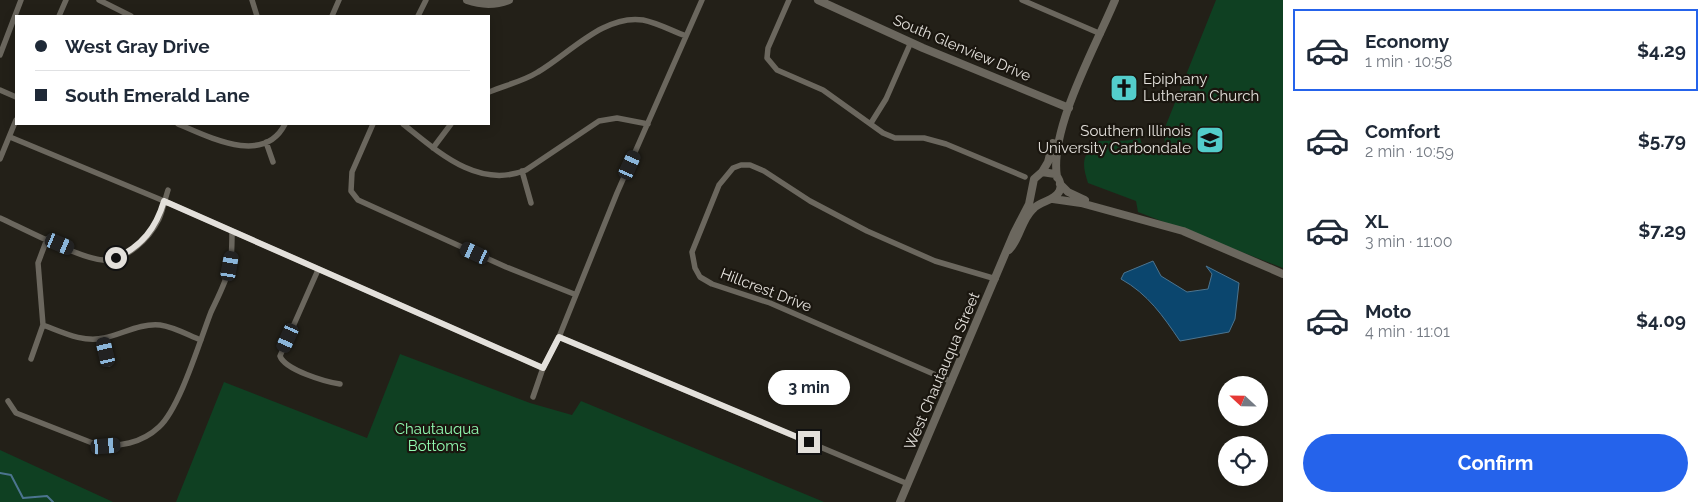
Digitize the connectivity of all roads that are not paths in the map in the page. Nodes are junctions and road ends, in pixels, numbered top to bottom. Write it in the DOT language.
graph roads {
  1 [pos="21,0"];
  2 [pos="66,0"];
  3 [pos="99,0"];
  4 [pos="252,0"];
  5 [pos="339,0"];
  6 [pos="426,0"];
  7 [pos="467,0"];
  8 [pos="509,0"];
  9 [pos="702,0"];
  10 [pos="789,0"];
  11 [pos="818,0"];
  12 [pos="1022,0"];
  13 [pos="1115,0"];
  14 [pos="15,15"];
  15 [pos="59,15"];
  16 [pos="129,15"];
  17 [pos="257,15"];
  18 [pos="332,15"];
  19 [pos="418,15"];
  20 [pos="15,16"];
  21 [pos="1101,34"];
  22 [pos="686,36"];
  23 [pos="911,42"];
  24 [pos="0,55"];
  25 [pos="0,90"];
  26 [pos="490,92"];
  27 [pos="15,97"];
  28 [pos="1069,108"];
  29 [pos="15,123"];
  30 [pos="871,123"];
  31 [pos="648,124"];
  32 [pos="1062,124"];
  33 [pos="181,125"];
  34 [pos="284,125"];
  35 [pos="373,125"];
  36 [pos="404,125"];
  37 [pos="449,125"];
  38 [pos="10,137"];
  39 [pos="266,142"];
  40 [pos="433,148"];
  41 [pos="0,159"];
  42 [pos="273,162"];
  43 [pos="522,171"];
  44 [pos="1042,172"];
  45 [pos="1025,177"];
  46 [pos="1059,180"];
  47 [pos="168,190"];
  48 [pos="1032,190"];
  49 [pos="1049,199"];
  50 [pos="164,201"];
  51 [pos="531,204"];
  52 [pos="1105,209"];
  53 [pos="0,218"];
  54 [pos="232,232"];
  55 [pos="47,239"];
  56 [pos="1009,250"];
  57 [pos="318,270"];
  58 [pos="1283,274"];
  59 [pos="996,280"];
  60 [pos="574,294"];
  61 [pos="44,325"];
  62 [pos="559,337"];
  63 [pos="103,339"];
  64 [pos="201,340"];
  65 [pos="31,359"];
  66 [pos="109,364"];
  67 [pos="543,368"];
  68 [pos="952,382"];
  69 [pos="340,384"];
  70 [pos="533,397"];
  71 [pos="8,401"];
  72 [pos="908,484"];
  73 [pos="900,502"];
  1 -- 14 [label="street"];
  2 -- 15 [label="street"];
  3 -- 16 [label="street"];
  4 -- 17 [label="street"];
  5 -- 18 [label="street"];
  6 -- 19 [label="street"];
  7 -- 8 [label="street"];
  9 -- 22 [label="street"];
  10 -- 30 [label="street"];
  11 -- 23 [label="street, South Glenview Drive"];
  12 -- 21 [label="street"];
  13 -- 21 [label="street, West Chautauqua Street"];
  20 -- 24 [label="street"];
  21 -- 28 [label="street, West Chautauqua Street"];
  22 -- 26 [label="street"];
  22 -- 31 [label="street"];
  23 -- 28 [label="street, South Glenview Drive"];
  23 -- 30 [label="street"];
  25 -- 27 [label="street"];
  28 -- 32 [label="street, West Chautauqua Street"];
  29 -- 38 [label="street"];
  30 -- 45 [label="street"];
  31 -- 43 [label="street"];
  31 -- 60 [label="street"];
  32 -- 44 [label="street, West Chautauqua Street"];
  32 -- 46 [label="street, West Chautauqua Street"];
  33 -- 39 [label="street"];
  34 -- 39 [label="street"];
  35 -- 60 [label="street"];
  36 -- 40 [label="street"];
  37 -- 40 [label="street"];
  38 -- 41 [label="street"];
  38 -- 50 [label="street"];
  39 -- 42 [label="street"];
  40 -- 43 [label="street"];
  43 -- 51 [label="street"];
  44 -- 46 [label="street"];
  44 -- 48 [label="street, West Chautauqua Street"];
  46 -- 49 [label="street, West Chautauqua Street"];
  46 -- 52 [label="street"];
  47 -- 50 [label="street"];
  48 -- 49 [label="street"];
  48 -- 56 [label="street, West Chautauqua Street"];
  49 -- 52 [label="street"];
  49 -- 56 [label="street, West Chautauqua Street"];
  50 -- 54 [label="street"];
  50 -- 55 [label="street"];
  52 -- 58 [label="street"];
  53 -- 55 [label="street"];
  54 -- 57 [label="street"];
  54 -- 64 [label="street"];
  55 -- 61 [label="street"];
  56 -- 59 [label="street, West Chautauqua Street"];
  57 -- 67 [label="street"];
  57 -- 69 [label="street"];
  59 -- 68 [label="street, West Chautauqua Street"];
  59 -- 68 [label="street, Hillcrest Drive"];
  60 -- 62 [label="street"];
  61 -- 63 [label="street"];
  61 -- 65 [label="street"];
  62 -- 67 [label="street"];
  62 -- 72 [label="street"];
  63 -- 64 [label="street"];
  63 -- 66 [label="street"];
  64 -- 71 [label="street"];
  67 -- 70 [label="street"];
  68 -- 72 [label="street, West Chautauqua Street"];
  72 -- 73 [label="street, West Chautauqua Street"];
}
